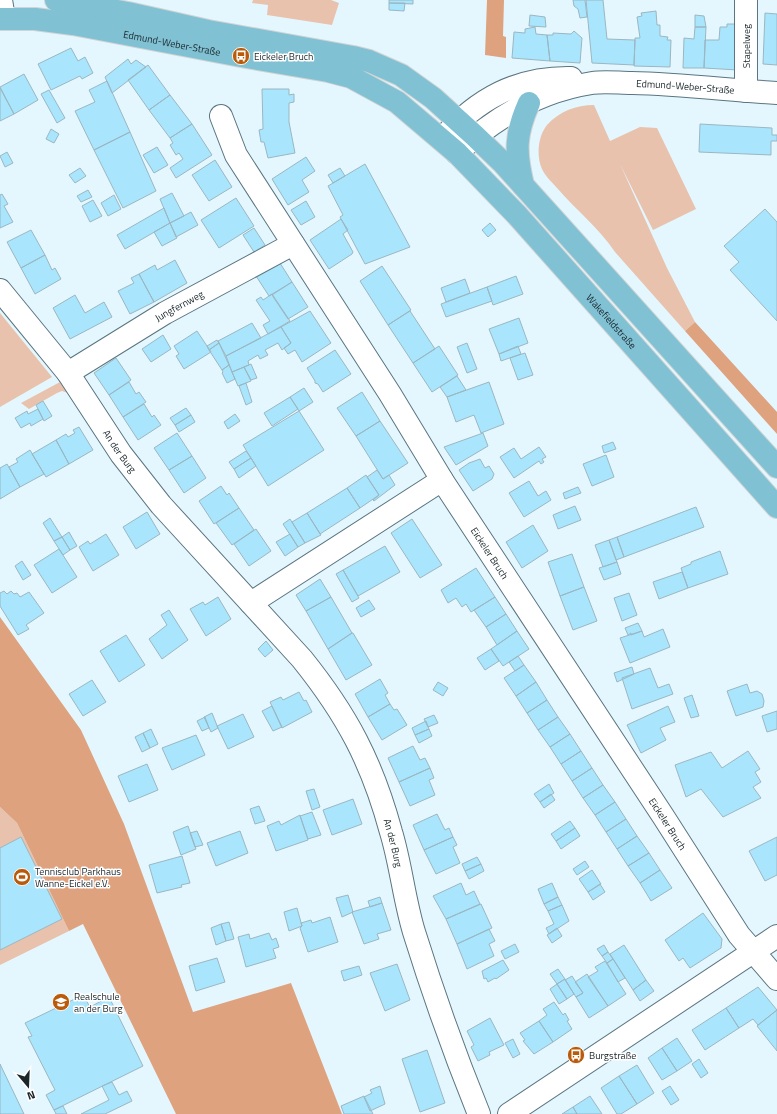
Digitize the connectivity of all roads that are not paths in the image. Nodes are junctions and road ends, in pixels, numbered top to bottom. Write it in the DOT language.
graph roads {
  1 [pos="56,0"];
  2 [pos="746,0"];
  3 [pos="2,12"];
  4 [pos="594,83"];
  5 [pos="746,91"];
  6 [pos="777,94"];
  7 [pos="529,103"];
  8 [pos="221,116"];
  9 [pos="458,120"];
  10 [pos="476,136"];
  11 [pos="442,139"];
  12 [pos="457,153"];
  13 [pos="523,184"];
  14 [pos="293,244"];
  15 [pos="0,290"];
  16 [pos="68,373"];
  17 [pos="777,467"];
  18 [pos="442,480"];
  19 [pos="777,507"];
  20 [pos="251,602"];
  21 [pos="777,936"];
  22 [pos="753,951"];
  23 [pos="777,978"];
  24 [pos="479,1114"];
  25 [pos="509,1114"];
  1 -- 9 [label="main road, Edmund-Weber-Straße"];
  2 -- 5 [label="street, Stapelweg"];
  3 -- 11 [label="main road, Edmund-Weber-Straße"];
  4 -- 5 [label="street, Edmund-Weber-Straße"];
  4 -- 7 [label="street, Edmund-Weber-Straße"];
  4 -- 9 [label="street, Edmund-Weber-Straße"];
  5 -- 6 [label="street, Edmund-Weber-Straße"];
  7 -- 10 [label="street, Edmund-Weber-Straße"];
  7 -- 13 [label="main road"];
  8 -- 14 [label="street, Eickeler Bruch"];
  9 -- 10 [label="main road, Edmund-Weber-Straße"];
  9 -- 11 [label="street, Edmund-Weber-Straße"];
  10 -- 12 [label="street, Edmund-Weber-Straße"];
  10 -- 13 [label="main road"];
  11 -- 12 [label="main road, Wakefieldstraße"];
  12 -- 19 [label="main road, Wakefieldstraße"];
  13 -- 17 [label="main road"];
  14 -- 16 [label="street, Jungfernweg"];
  14 -- 18 [label="street, Eickeler Bruch"];
  15 -- 16 [label="street, An der Burg"];
  16 -- 20 [label="street, An der Burg"];
  18 -- 20 [label="street"];
  18 -- 22 [label="street, Eickeler Bruch"];
  20 -- 24 [label="street, An der Burg"];
  21 -- 22 [label="street"];
  22 -- 23 [label="street, Eickeler Bruch"];
  22 -- 25 [label="street"];
}
